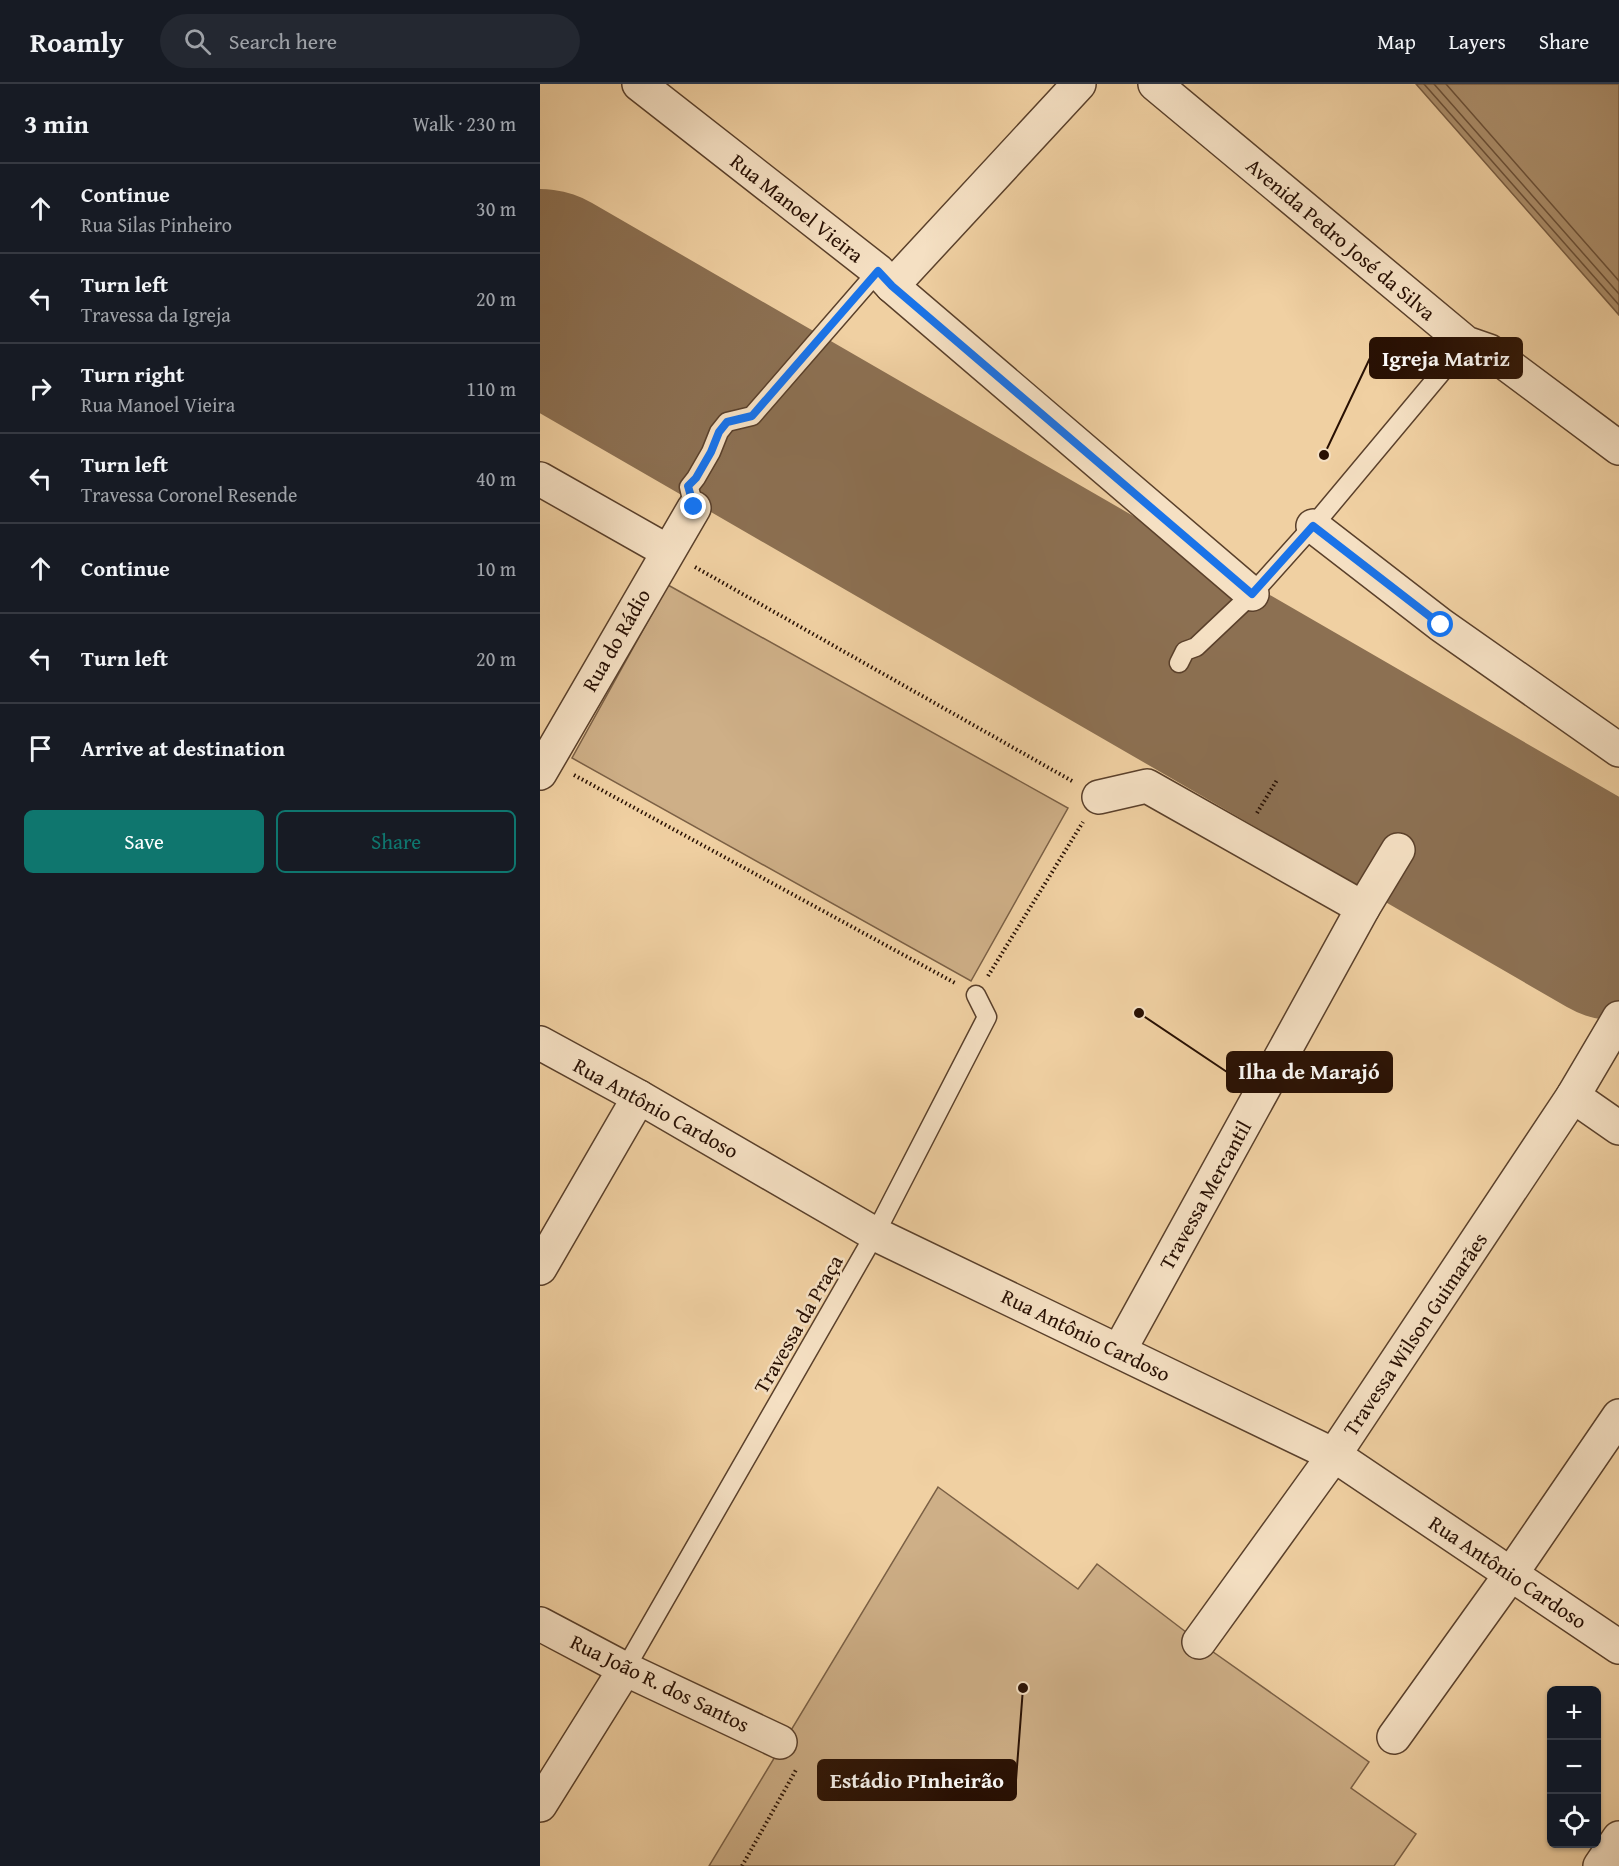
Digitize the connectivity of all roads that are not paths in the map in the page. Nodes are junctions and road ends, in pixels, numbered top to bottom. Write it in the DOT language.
graph roads {
  1 [pos="639,84"];
  2 [pos="1079,84"];
  3 [pos="1155,84"];
  4 [pos="885,279"];
  5 [pos="1466,343"];
  6 [pos="1619,448"];
  7 [pos="540,479"];
  8 [pos="694,507"];
  9 [pos="1313,526"];
  10 [pos="667,551"];
  11 [pos="1252,594"];
  12 [pos="1179,663"];
  13 [pos="1619,750"];
  14 [pos="544,767"];
  15 [pos="1099,797"];
  16 [pos="1398,850"];
  17 [pos="1364,908"];
  18 [pos="976,995"];
  19 [pos="1619,1018"];
  20 [pos="540,1043"];
  21 [pos="1573,1096"];
  22 [pos="639,1097"];
  23 [pos="1619,1128"];
  24 [pos="875,1234"];
  25 [pos="540,1269"];
  26 [pos="1119,1351"];
  27 [pos="1619,1416"];
  28 [pos="1334,1455"];
  29 [pos="1511,1574"];
  30 [pos="540,1624"];
  31 [pos="1199,1642"];
  32 [pos="1619,1647"];
  33 [pos="625,1669"];
  34 [pos="1394,1737"];
  35 [pos="780,1742"];
  36 [pos="540,1805"];
  37 [pos="1619,1838"];
  38 [pos="1600,1866"];
  1 -- 4 [label="street, Rua Manoel Vieira"];
  2 -- 4 [label="street"];
  3 -- 5 [label="street, Avenida Pedro José da Silva"];
  4 -- 8 [label="lane"];
  4 -- 11 [label="street, Rua Manoel Vieira"];
  5 -- 6 [label="street, Avenida Pedro José da Silva"];
  5 -- 9 [label="lane"];
  7 -- 10 [label="street"];
  8 -- 10 [label="street, Rua do Rádio"];
  9 -- 11 [label="lane"];
  9 -- 13 [label="street"];
  10 -- 14 [label="street, Rua do Rádio"];
  11 -- 12 [label="lane"];
  15 -- 17 [label="street"];
  16 -- 17 [label="street, Travessa Mercantil"];
  17 -- 26 [label="street, Travessa Mercantil"];
  18 -- 24 [label="lane, Travessa da Praça"];
  19 -- 21 [label="street, Travessa Wilson Guimarães"];
  20 -- 22 [label="street, Rua Antônio Cardoso"];
  21 -- 23 [label="street"];
  21 -- 28 [label="street, Travessa Wilson Guimarães"];
  22 -- 24 [label="street, Rua Antônio Cardoso"];
  22 -- 25 [label="street"];
  24 -- 26 [label="street, Rua Antônio Cardoso"];
  24 -- 33 [label="lane, Travessa da Praça"];
  26 -- 28 [label="street, Rua Antônio Cardoso"];
  27 -- 29 [label="street"];
  28 -- 29 [label="street, Rua Antônio Cardoso"];
  28 -- 31 [label="street, Travessa Wilson Guimarães"];
  29 -- 32 [label="street, Rua Antônio Cardoso"];
  29 -- 34 [label="street"];
  30 -- 33 [label="street, Rua João R. dos Santos"];
  33 -- 35 [label="street, Rua João R. dos Santos"];
  33 -- 36 [label="street"];
  37 -- 38 [label="street"];
}
